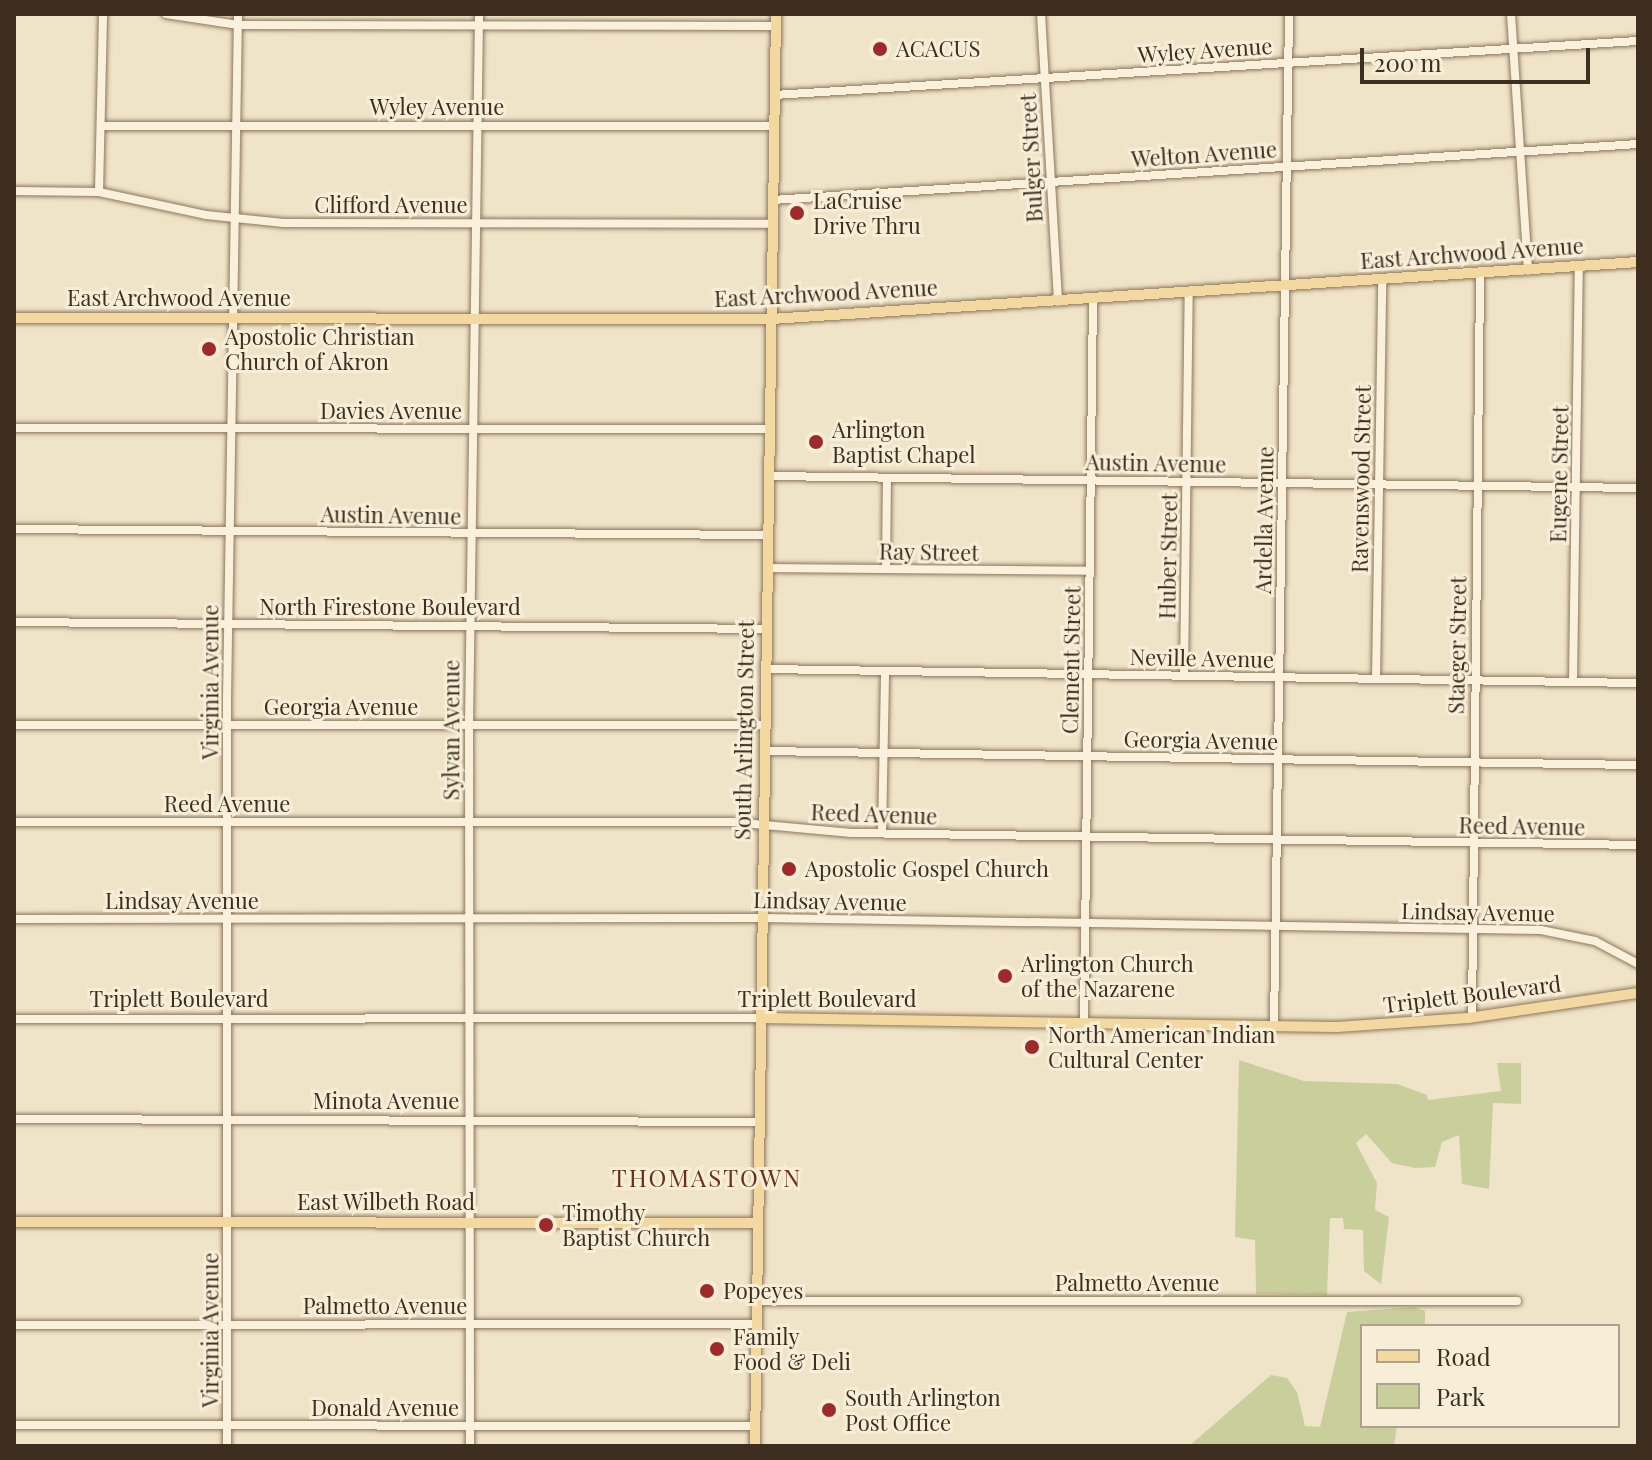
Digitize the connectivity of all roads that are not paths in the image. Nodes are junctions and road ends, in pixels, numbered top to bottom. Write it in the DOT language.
graph roads {
  1 [pos="103,14"];
  2 [pos="166,14"];
  3 [pos="238,14"];
  4 [pos="479,14"];
  5 [pos="1041,14"];
  6 [pos="1289,14"];
  7 [pos="1511,14"];
  8 [pos="776,20"];
  9 [pos="238,25"];
  10 [pos="479,25"];
  11 [pos="1638,41"];
  12 [pos="1513,49"];
  13 [pos="1289,63"];
  14 [pos="1045,78"];
  15 [pos="774,95"];
  16 [pos="237,125"];
  17 [pos="101,126"];
  18 [pos="478,126"];
  19 [pos="773,126"];
  20 [pos="1638,144"];
  21 [pos="1520,152"];
  22 [pos="1287,167"];
  23 [pos="1050,182"];
  24 [pos="14,191"];
  25 [pos="99,192"];
  26 [pos="772,200"];
  27 [pos="235,219"];
  28 [pos="476,223"];
  29 [pos="772,224"];
  30 [pos="1638,262"];
  31 [pos="1579,266"];
  32 [pos="1528,270"];
  33 [pos="1480,273"];
  34 [pos="1382,279"];
  35 [pos="1285,286"];
  36 [pos="1189,293"];
  37 [pos="1093,299"];
  38 [pos="1058,301"];
  39 [pos="14,318"];
  40 [pos="234,318"];
  41 [pos="474,319"];
  42 [pos="771,319"];
  43 [pos="14,428"];
  44 [pos="232,428"];
  45 [pos="473,429"];
  46 [pos="768,429"];
  47 [pos="769,476"];
  48 [pos="887,478"];
  49 [pos="1092,480"];
  50 [pos="1187,482"];
  51 [pos="1282,483"];
  52 [pos="1379,485"];
  53 [pos="1478,485"];
  54 [pos="1576,487"];
  55 [pos="1638,488"];
  56 [pos="14,529"];
  57 [pos="229,531"];
  58 [pos="471,534"];
  59 [pos="768,535"];
  60 [pos="767,568"];
  61 [pos="886,569"];
  62 [pos="1090,571"];
  63 [pos="14,622"];
  64 [pos="228,624"];
  65 [pos="470,626"];
  66 [pos="766,629"];
  67 [pos="766,669"];
  68 [pos="885,671"];
  69 [pos="1089,674"];
  70 [pos="1184,676"];
  71 [pos="1279,677"];
  72 [pos="1376,679"];
  73 [pos="1475,680"];
  74 [pos="1573,682"];
  75 [pos="1638,683"];
  76 [pos="14,725"];
  77 [pos="227,725"];
  78 [pos="469,725"];
  79 [pos="764,725"];
  80 [pos="764,751"];
  81 [pos="882,753"];
  82 [pos="1088,756"];
  83 [pos="1279,759"];
  84 [pos="1474,762"];
  85 [pos="1638,765"];
  86 [pos="14,822"];
  87 [pos="228,822"];
  88 [pos="469,822"];
  89 [pos="764,822"];
  90 [pos="882,833"];
  91 [pos="1086,837"];
  92 [pos="1277,840"];
  93 [pos="1473,842"];
  94 [pos="1638,845"];
  95 [pos="469,918"];
  96 [pos="762,918"];
  97 [pos="14,919"];
  98 [pos="228,919"];
  99 [pos="1085,923"];
  100 [pos="1276,926"];
  101 [pos="1471,929"];
  102 [pos="1638,964"];
  103 [pos="1638,993"];
  104 [pos="1472,1017"];
  105 [pos="228,1018"];
  106 [pos="469,1018"];
  107 [pos="762,1018"];
  108 [pos="14,1019"];
  109 [pos="1084,1022"];
  110 [pos="1274,1026"];
  111 [pos="14,1119"];
  112 [pos="228,1119"];
  113 [pos="469,1119"];
  114 [pos="758,1122"];
  115 [pos="14,1222"];
  116 [pos="228,1222"];
  117 [pos="469,1222"];
  118 [pos="758,1223"];
  119 [pos="757,1301"];
  120 [pos="1517,1301"];
  121 [pos="228,1324"];
  122 [pos="469,1324"];
  123 [pos="756,1324"];
  124 [pos="14,1325"];
  125 [pos="14,1425"];
  126 [pos="228,1425"];
  127 [pos="470,1426"];
  128 [pos="755,1426"];
  129 [pos="227,1446"];
  130 [pos="470,1446"];
  131 [pos="755,1446"];
  1 -- 17 [label="street"];
  2 -- 9 [label="street"];
  3 -- 9 [label="street, Virginia Avenue"];
  4 -- 10 [label="street, Sylvan Avenue"];
  5 -- 14 [label="street, Bulger Street"];
  6 -- 13 [label="street, Ardella Avenue"];
  7 -- 12 [label="street"];
  8 -- 10 [label="street"];
  8 -- 15 [label="main road, South Arlington Street"];
  9 -- 10 [label="street"];
  9 -- 16 [label="street, Virginia Avenue"];
  10 -- 18 [label="street, Sylvan Avenue"];
  11 -- 12 [label="street, Wyley Avenue"];
  12 -- 13 [label="street, Wyley Avenue"];
  12 -- 21 [label="street"];
  13 -- 14 [label="street, Wyley Avenue"];
  13 -- 22 [label="street, Ardella Avenue"];
  14 -- 15 [label="street, Wyley Avenue"];
  14 -- 23 [label="street, Bulger Street"];
  15 -- 19 [label="main road, South Arlington Street"];
  16 -- 17 [label="street, Wyley Avenue"];
  16 -- 18 [label="street, Wyley Avenue"];
  16 -- 27 [label="street, Virginia Avenue"];
  17 -- 25 [label="street"];
  18 -- 19 [label="street, Wyley Avenue"];
  18 -- 28 [label="street, Sylvan Avenue"];
  19 -- 26 [label="main road, South Arlington Street"];
  20 -- 21 [label="street, Welton Avenue"];
  21 -- 22 [label="street, Welton Avenue"];
  21 -- 32 [label="street"];
  22 -- 23 [label="street, Welton Avenue"];
  22 -- 35 [label="street, Ardella Avenue"];
  23 -- 26 [label="street, Welton Avenue"];
  23 -- 38 [label="street, Bulger Street"];
  24 -- 25 [label="street, Clifford Avenue"];
  25 -- 27 [label="street, Clifford Avenue"];
  26 -- 29 [label="main road, South Arlington Street"];
  27 -- 28 [label="street, Clifford Avenue"];
  27 -- 40 [label="street, Virginia Avenue"];
  28 -- 29 [label="street, Clifford Avenue"];
  28 -- 41 [label="street, Sylvan Avenue"];
  29 -- 42 [label="main road, South Arlington Street"];
  30 -- 31 [label="main road, East Archwood Avenue"];
  31 -- 32 [label="main road, East Archwood Avenue"];
  31 -- 54 [label="street, Eugene Street"];
  32 -- 33 [label="main road, East Archwood Avenue"];
  33 -- 34 [label="main road, East Archwood Avenue"];
  33 -- 53 [label="street, Staeger Street"];
  34 -- 35 [label="main road, East Archwood Avenue"];
  34 -- 52 [label="street, Ravenswood Street"];
  35 -- 36 [label="main road, East Archwood Avenue"];
  35 -- 51 [label="street, Ardella Avenue"];
  36 -- 37 [label="main road, East Archwood Avenue"];
  36 -- 50 [label="street, Huber Street"];
  37 -- 38 [label="main road, East Archwood Avenue"];
  37 -- 49 [label="street, Clement Street"];
  38 -- 42 [label="main road, East Archwood Avenue"];
  39 -- 40 [label="main road, East Archwood Avenue"];
  40 -- 41 [label="main road, East Archwood Avenue"];
  40 -- 44 [label="street, Virginia Avenue"];
  41 -- 42 [label="main road, East Archwood Avenue"];
  41 -- 45 [label="street, Sylvan Avenue"];
  42 -- 46 [label="main road, South Arlington Street"];
  43 -- 44 [label="street, Davies Avenue"];
  44 -- 45 [label="street, Davies Avenue"];
  44 -- 57 [label="street, Virginia Avenue"];
  45 -- 46 [label="street, Davies Avenue"];
  45 -- 58 [label="street, Sylvan Avenue"];
  46 -- 47 [label="main road, South Arlington Street"];
  47 -- 48 [label="street, Austin Avenue"];
  47 -- 59 [label="main road, South Arlington Street"];
  48 -- 49 [label="street, Austin Avenue"];
  48 -- 61 [label="street"];
  49 -- 50 [label="street, Austin Avenue"];
  49 -- 62 [label="street, Clement Street"];
  50 -- 51 [label="street, Austin Avenue"];
  50 -- 70 [label="street, Huber Street"];
  51 -- 52 [label="street, Austin Avenue"];
  51 -- 71 [label="street, Ardella Avenue"];
  52 -- 53 [label="street, Austin Avenue"];
  52 -- 72 [label="street, Ravenswood Street"];
  53 -- 54 [label="street, Austin Avenue"];
  53 -- 73 [label="street, Staeger Street"];
  54 -- 55 [label="street, Austin Avenue"];
  54 -- 74 [label="street, Eugene Street"];
  56 -- 57 [label="street, Austin Avenue"];
  57 -- 58 [label="street, Austin Avenue"];
  57 -- 64 [label="street, Virginia Avenue"];
  58 -- 59 [label="street, Austin Avenue"];
  58 -- 65 [label="street, Sylvan Avenue"];
  59 -- 60 [label="main road, South Arlington Street"];
  60 -- 61 [label="street, Ray Street"];
  60 -- 66 [label="main road, South Arlington Street"];
  61 -- 62 [label="street, Ray Street"];
  62 -- 69 [label="street, Clement Street"];
  63 -- 64 [label="street, North Firestone Boulevard"];
  64 -- 65 [label="street, North Firestone Boulevard"];
  64 -- 77 [label="street, Virginia Avenue"];
  65 -- 66 [label="street, North Firestone Boulevard"];
  65 -- 78 [label="street, Sylvan Avenue"];
  66 -- 67 [label="main road, South Arlington Street"];
  67 -- 68 [label="street, Neville Avenue"];
  67 -- 79 [label="main road, South Arlington Street"];
  68 -- 69 [label="street, Neville Avenue"];
  68 -- 81 [label="street"];
  69 -- 70 [label="street, Neville Avenue"];
  69 -- 82 [label="street, Clement Street"];
  70 -- 71 [label="street, Neville Avenue"];
  71 -- 72 [label="street, Neville Avenue"];
  71 -- 83 [label="street, Ardella Avenue"];
  72 -- 73 [label="street, Neville Avenue"];
  73 -- 74 [label="street, Neville Avenue"];
  73 -- 84 [label="street, Staeger Street"];
  74 -- 75 [label="street, Neville Avenue"];
  76 -- 77 [label="street, Georgia Avenue"];
  77 -- 78 [label="street, Georgia Avenue"];
  77 -- 87 [label="street, Virginia Avenue"];
  78 -- 79 [label="street, Georgia Avenue"];
  78 -- 88 [label="street, Sylvan Avenue"];
  79 -- 80 [label="main road, South Arlington Street"];
  80 -- 81 [label="street, Georgia Avenue"];
  80 -- 89 [label="main road, South Arlington Street"];
  81 -- 82 [label="street, Georgia Avenue"];
  81 -- 90 [label="street"];
  82 -- 83 [label="street, Georgia Avenue"];
  82 -- 91 [label="street, Clement Street"];
  83 -- 84 [label="street, Georgia Avenue"];
  83 -- 92 [label="street, Ardella Avenue"];
  84 -- 85 [label="street, Georgia Avenue"];
  84 -- 93 [label="street, Staeger Street"];
  86 -- 87 [label="street, Reed Avenue"];
  87 -- 88 [label="street, Reed Avenue"];
  87 -- 98 [label="street, Virginia Avenue"];
  88 -- 89 [label="street, Reed Avenue"];
  88 -- 95 [label="street, Sylvan Avenue"];
  89 -- 90 [label="street, Reed Avenue"];
  89 -- 96 [label="main road, South Arlington Street"];
  90 -- 91 [label="street, Reed Avenue"];
  91 -- 92 [label="street, Reed Avenue"];
  91 -- 99 [label="street, Clement Street"];
  92 -- 93 [label="street, Reed Avenue"];
  92 -- 100 [label="street, Ardella Avenue"];
  93 -- 94 [label="street, Reed Avenue"];
  93 -- 101 [label="street, Staeger Street"];
  95 -- 96 [label="street, Lindsay Avenue"];
  95 -- 98 [label="street, Lindsay Avenue"];
  95 -- 106 [label="street, Sylvan Avenue"];
  96 -- 99 [label="street, Lindsay Avenue"];
  96 -- 107 [label="main road, South Arlington Street"];
  97 -- 98 [label="street, Lindsay Avenue"];
  98 -- 105 [label="street, Virginia Avenue"];
  99 -- 100 [label="street, Lindsay Avenue"];
  99 -- 109 [label="street, Clement Street"];
  100 -- 101 [label="street, Lindsay Avenue"];
  100 -- 110 [label="street, Ardella Avenue"];
  101 -- 102 [label="street, Lindsay Avenue"];
  101 -- 104 [label="street, Staeger Street"];
  103 -- 104 [label="main road, Triplett Boulevard"];
  104 -- 110 [label="main road, Triplett Boulevard"];
  105 -- 106 [label="street, Triplett Boulevard"];
  105 -- 108 [label="street, Triplett Boulevard"];
  105 -- 112 [label="street, Virginia Avenue"];
  106 -- 107 [label="street, Triplett Boulevard"];
  106 -- 113 [label="street, Sylvan Avenue"];
  107 -- 109 [label="main road, Triplett Boulevard"];
  107 -- 114 [label="main road, South Arlington Street"];
  109 -- 110 [label="main road, Triplett Boulevard"];
  111 -- 112 [label="street, Minota Avenue"];
  112 -- 113 [label="street, Minota Avenue"];
  112 -- 116 [label="street, Virginia Avenue"];
  113 -- 114 [label="street, Minota Avenue"];
  113 -- 117 [label="street, Sylvan Avenue"];
  114 -- 118 [label="main road, South Arlington Street"];
  115 -- 116 [label="main road, East Wilbeth Road"];
  116 -- 117 [label="main road, East Wilbeth Road"];
  116 -- 121 [label="street, Virginia Avenue"];
  117 -- 118 [label="main road, East Wilbeth Road"];
  117 -- 122 [label="street, Sylvan Avenue"];
  118 -- 119 [label="main road, South Arlington Street"];
  119 -- 120 [label="street, Palmetto Avenue"];
  119 -- 123 [label="main road, South Arlington Street"];
  121 -- 122 [label="street, Palmetto Avenue"];
  121 -- 124 [label="street, Palmetto Avenue"];
  121 -- 126 [label="street, Virginia Avenue"];
  122 -- 123 [label="street, Palmetto Avenue"];
  122 -- 127 [label="street, Sylvan Avenue"];
  123 -- 128 [label="main road, South Arlington Street"];
  125 -- 126 [label="street, Donald Avenue"];
  126 -- 127 [label="street, Donald Avenue"];
  126 -- 129 [label="street, Virginia Avenue"];
  127 -- 128 [label="street, Donald Avenue"];
  127 -- 130 [label="street, Sylvan Avenue"];
  128 -- 131 [label="main road, South Arlington Street"];
}
